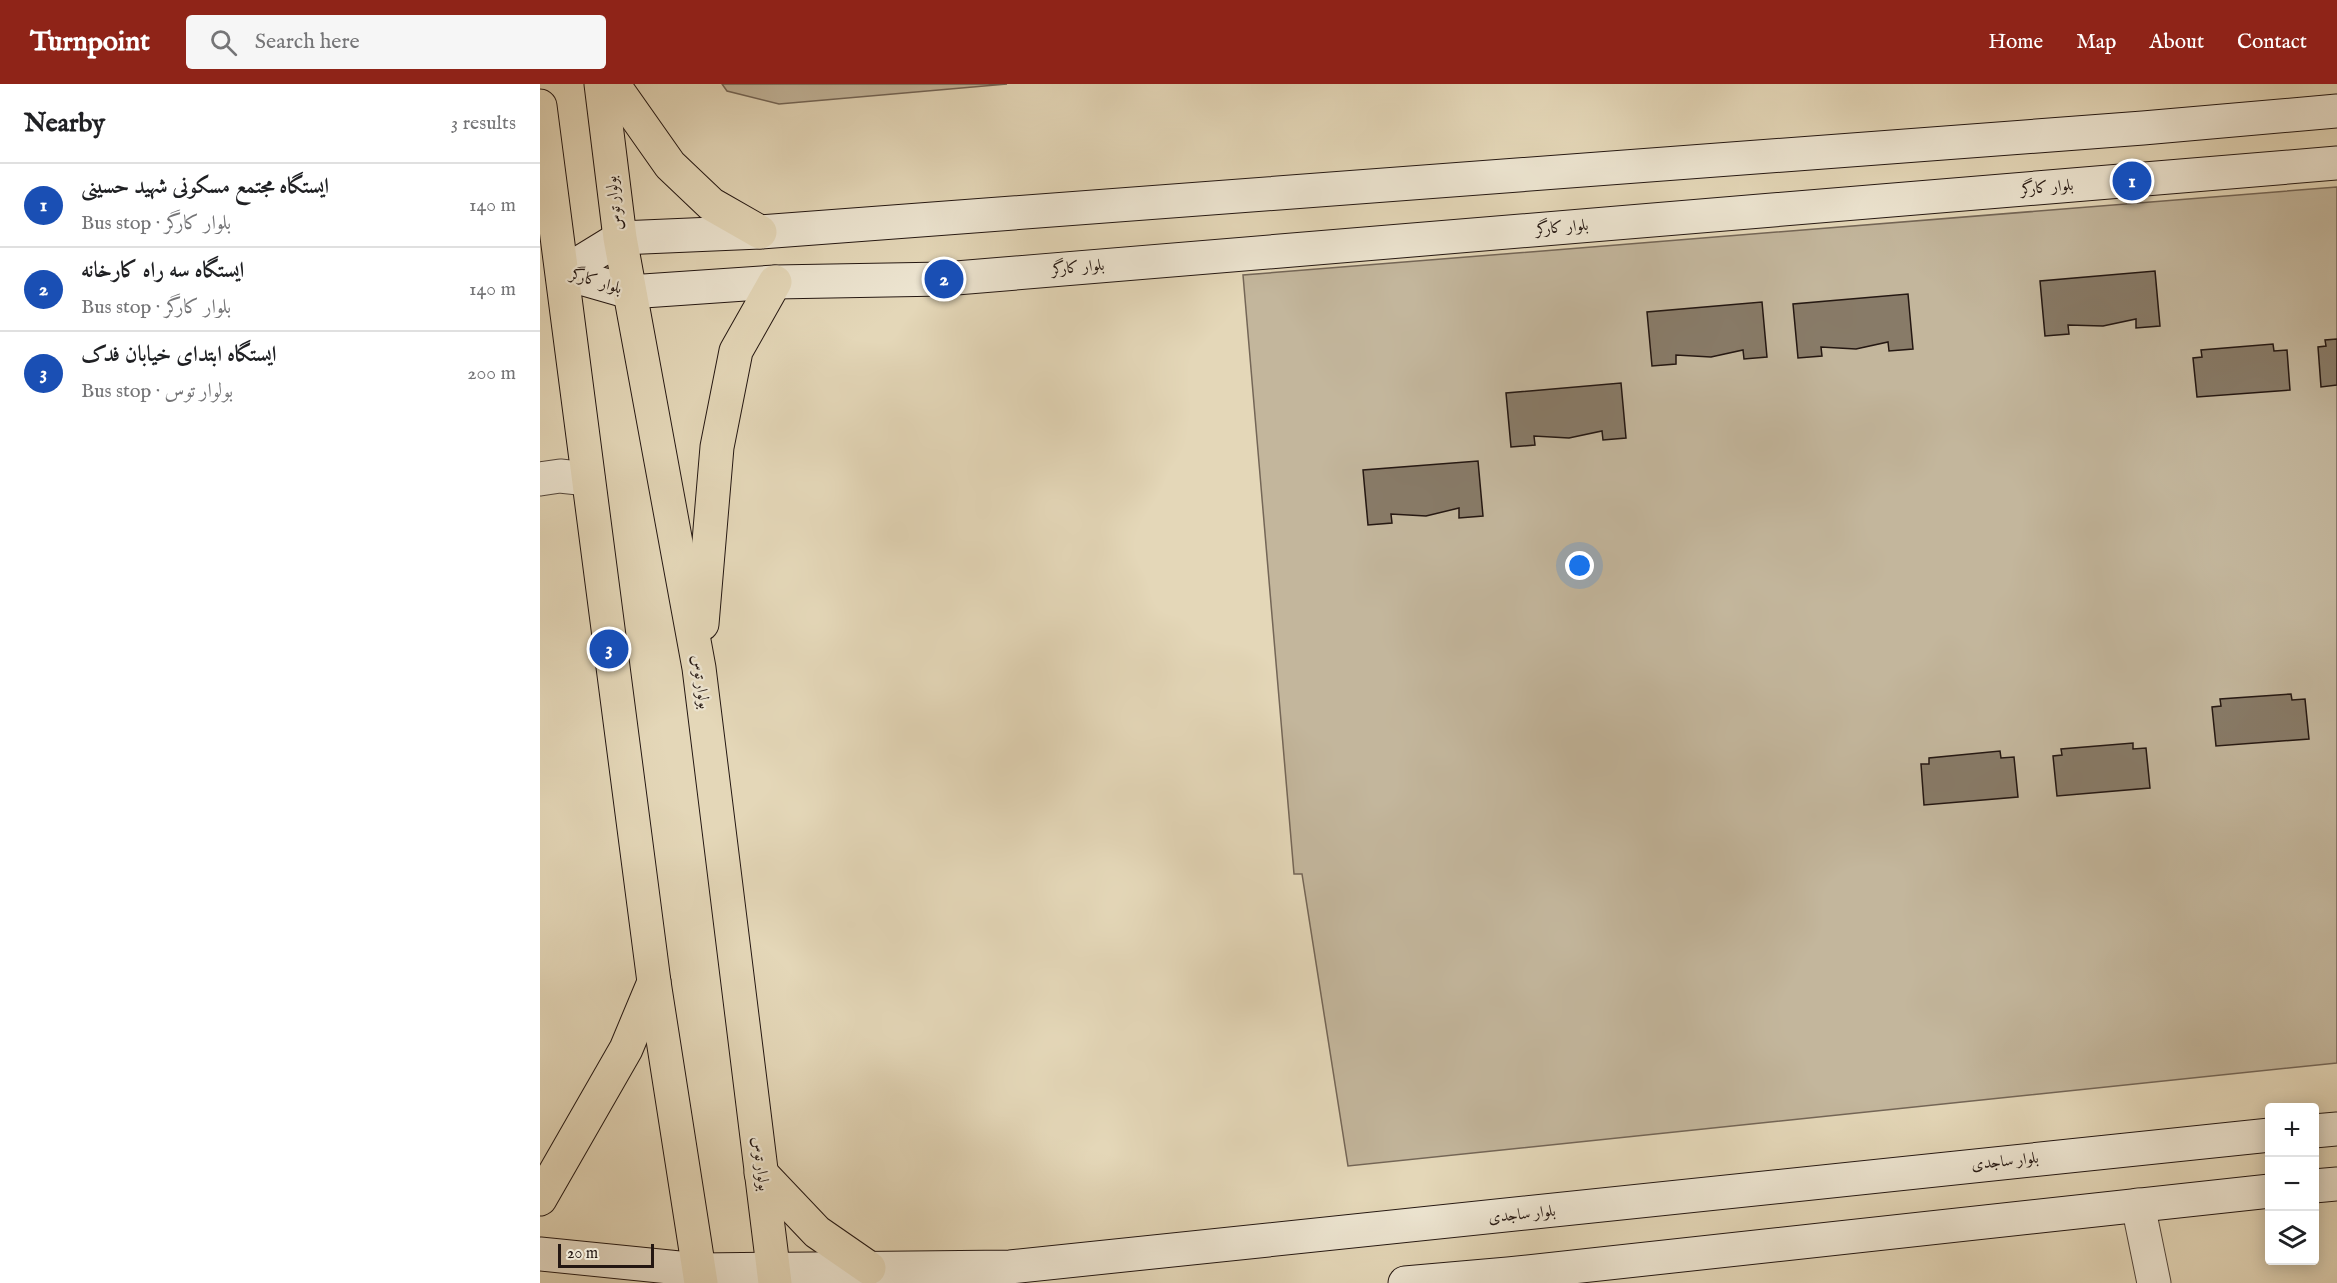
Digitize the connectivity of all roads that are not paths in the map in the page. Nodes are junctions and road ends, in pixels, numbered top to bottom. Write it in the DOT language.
graph roads {
  1 [pos="601,84"];
  2 [pos="613,84"];
  3 [pos="540,106"];
  4 [pos="2337,111"];
  5 [pos="2337,163"];
  6 [pos="760,232"];
  7 [pos="620,238"];
  8 [pos="563,273"];
  9 [pos="775,282"];
  10 [pos="629,292"];
  11 [pos="540,479"];
  12 [pos="588,479"];
  13 [pos="699,668"];
  14 [pos="654,982"];
  15 [pos="2337,1129"];
  16 [pos="2319,1131"];
  17 [pos="2265,1136"];
  18 [pos="761,1173"];
  19 [pos="2337,1184"];
  20 [pos="2319,1186"];
  21 [pos="2265,1192"];
  22 [pos="540,1199"];
  23 [pos="2138,1205"];
  24 [pos="540,1254"];
  25 [pos="869,1269"];
  26 [pos="774,1276"];
  27 [pos="700,1277"];
  28 [pos="1405,1283"];
  29 [pos="2154,1283"];
  1 -- 7 [label="main road, بولوار توس"];
  2 -- 6 [label="main road"];
  3 -- 8 [label="main road"];
  4 -- 6 [label="street, بلوار کارگر"];
  5 -- 9 [label="street, بلوار کارگر"];
  6 -- 7 [label="street, بلوار کارگر"];
  7 -- 8 [label="street, بلوار کارگر"];
  7 -- 10 [label="main road, بولوار توس"];
  8 -- 10 [label="street, بلوار کارگر"];
  8 -- 12 [label="main road"];
  9 -- 10 [label="street, بلوار کارگر"];
  9 -- 13 [label="main road"];
  10 -- 13 [label="main road, بولوار توس"];
  11 -- 12 [label="street"];
  12 -- 14 [label="main road"];
  13 -- 18 [label="main road, بولوار توس"];
  14 -- 22 [label="main road"];
  14 -- 27 [label="main road"];
  15 -- 16 [label="street"];
  17 -- 25 [label="street, بلوار ساجدی"];
  18 -- 25 [label="main road"];
  18 -- 26 [label="main road, بولوار توس"];
  19 -- 20 [label="street"];
  21 -- 23 [label="street"];
  23 -- 28 [label="street"];
  23 -- 29 [label="street"];
  24 -- 27 [label="street, بلوار ساجدی"];
  25 -- 26 [label="street, بلوار ساجدی"];
  26 -- 27 [label="street, بلوار ساجدی"];
}
